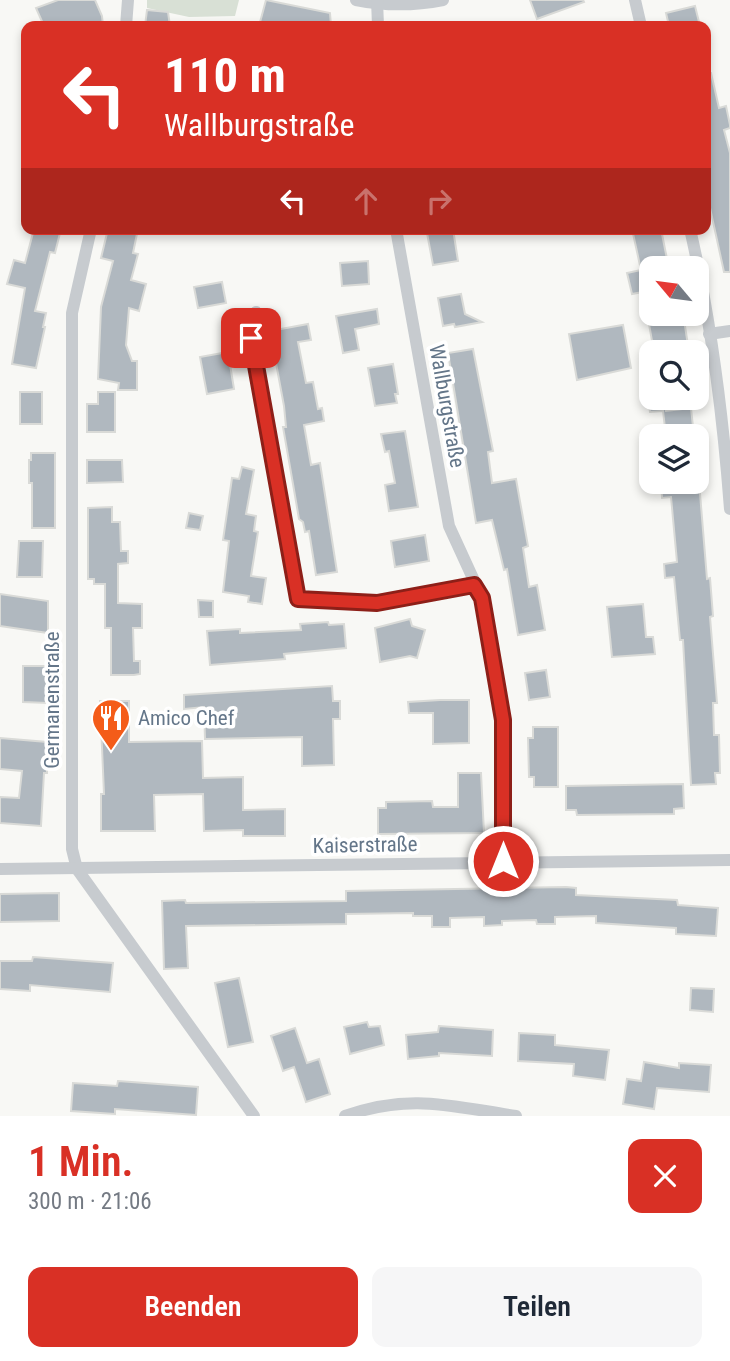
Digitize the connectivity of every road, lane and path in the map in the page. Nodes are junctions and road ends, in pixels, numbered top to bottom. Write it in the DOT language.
graph roads {
  1 [pos="128,0"];
  2 [pos="356,0"];
  3 [pos="443,0"];
  4 [pos="635,0"];
  5 [pos="377,2"];
  6 [pos="126,21"];
  7 [pos="378,21"];
  8 [pos="640,21"];
  9 [pos="90,235"];
  10 [pos="397,235"];
  11 [pos="691,235"];
  12 [pos="256,312"];
  13 [pos="730,331"];
  14 [pos="709,334"];
  15 [pos="730,509"];
  16 [pos="474,585"];
  17 [pos="730,860"];
  18 [pos="503,861"];
  19 [pos="0,869"];
  20 [pos="78,869"];
  21 [pos="254,1116"];
  22 [pos="345,1116"];
  23 [pos="516,1116"];
  1 -- 6 [label="street"];
  2 -- 5 [label="street"];
  3 -- 5 [label="street"];
  4 -- 8 [label="street"];
  5 -- 7 [label="street"];
  9 -- 20 [label="street, Germanenstraße"];
  10 -- 16 [label="street, Wallburgstraße"];
  11 -- 14 [label="street"];
  12 -- 16 [label="street"];
  13 -- 14 [label="street"];
  14 -- 15 [label="street"];
  16 -- 18 [label="street, Wallburgstraße"];
  17 -- 18 [label="street, Kaiserstraße"];
  18 -- 20 [label="street, Kaiserstraße"];
  19 -- 20 [label="street, Kaiserstraße"];
  20 -- 21 [label="street, Germanenstraße"];
  22 -- 23 [label="street"];
}
